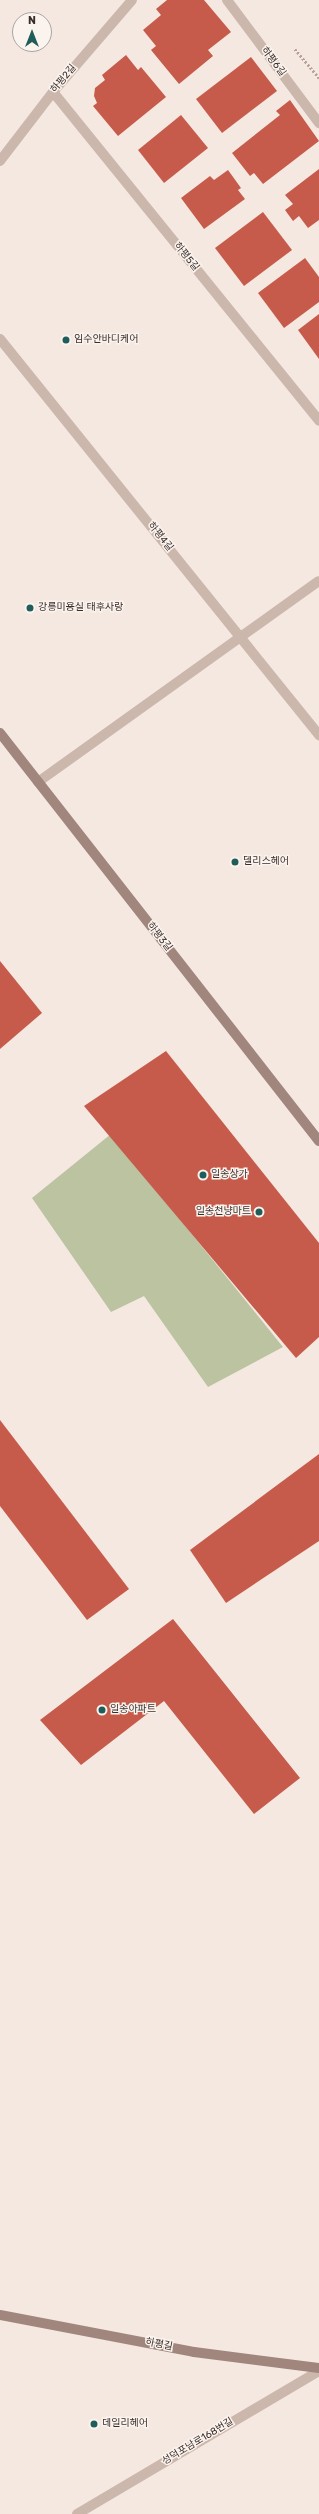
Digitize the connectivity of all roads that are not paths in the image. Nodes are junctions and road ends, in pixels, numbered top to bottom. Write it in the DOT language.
graph roads {
  1 [pos="132,0"];
  2 [pos="227,0"];
  3 [pos="52,92"];
  4 [pos="319,123"];
  5 [pos="0,161"];
  6 [pos="0,339"];
  7 [pos="319,421"];
  8 [pos="319,581"];
  9 [pos="242,638"];
  10 [pos="0,733"];
  11 [pos="319,735"];
  12 [pos="38,782"];
  13 [pos="319,1141"];
  14 [pos="0,2315"];
  15 [pos="319,2369"];
  16 [pos="77,2514"];
  1 -- 3 [label="street, 하평2길"];
  2 -- 4 [label="street, 하평6길"];
  3 -- 5 [label="street, 하평2길"];
  3 -- 7 [label="street, 하평5길"];
  6 -- 9 [label="street, 하평4길"];
  8 -- 9 [label="street"];
  9 -- 11 [label="street, 하평4길"];
  9 -- 12 [label="street"];
  10 -- 12 [label="street, 하평3길"];
  12 -- 13 [label="street, 하평3길"];
  14 -- 15 [label="street, 하평길"];
  15 -- 16 [label="street, 성덕포남로168번길"];
}
